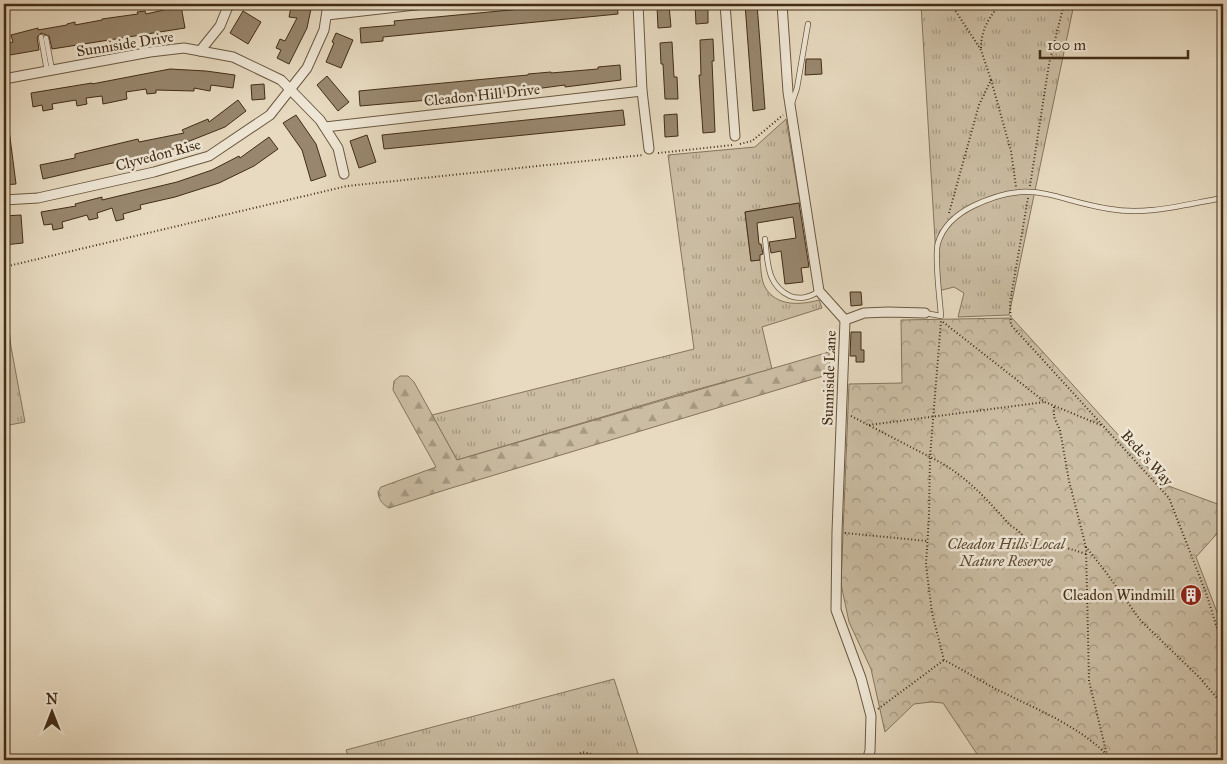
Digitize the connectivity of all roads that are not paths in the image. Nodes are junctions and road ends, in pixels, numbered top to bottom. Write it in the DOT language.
graph roads {
  1 [pos="229,4"];
  2 [pos="328,4"];
  3 [pos="424,4"];
  4 [pos="638,4"];
  5 [pos="726,4"];
  6 [pos="782,4"];
  7 [pos="327,15"];
  8 [pos="808,24"];
  9 [pos="43,38"];
  10 [pos="200,51"];
  11 [pos="50,70"];
  12 [pos="4,79"];
  13 [pos="290,89"];
  14 [pos="642,91"];
  15 [pos="790,108"];
  16 [pos="324,127"];
  17 [pos="735,136"];
  18 [pos="649,149"];
  19 [pos="344,174"];
  20 [pos="1223,198"];
  21 [pos="4,200"];
  22 [pos="765,238"];
  23 [pos="819,291"];
  24 [pos="925,313"];
  25 [pos="845,320"];
  26 [pos="867,760"];
  1 -- 10 [label="street"];
  2 -- 7 [label="street, Clyvedon Rise"];
  3 -- 7 [label="street"];
  4 -- 14 [label="street"];
  5 -- 17 [label="street"];
  6 -- 15 [label="street"];
  7 -- 13 [label="street, Clyvedon Rise"];
  8 -- 15 [label="lane"];
  9 -- 11 [label="lane"];
  10 -- 11 [label="street, Sunniside Drive"];
  10 -- 13 [label="street, Sunniside Drive"];
  11 -- 12 [label="street, Sunniside Drive"];
  13 -- 16 [label="street, Sunniside Drive"];
  13 -- 21 [label="street, Clyvedon Rise"];
  14 -- 16 [label="street, Cleadon Hill Drive"];
  14 -- 18 [label="street"];
  15 -- 23 [label="street"];
  16 -- 19 [label="street, Sunniside Drive"];
  20 -- 24 [label="lane"];
  22 -- 23 [label="lane"];
  23 -- 25 [label="street, Sunniside Lane"];
  24 -- 25 [label="street"];
  25 -- 26 [label="street, Sunniside Lane"];
}
